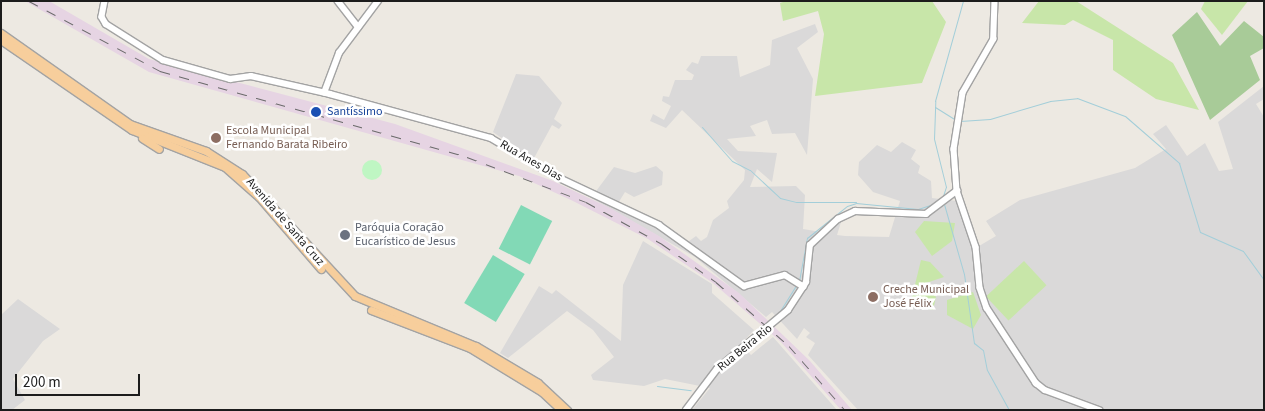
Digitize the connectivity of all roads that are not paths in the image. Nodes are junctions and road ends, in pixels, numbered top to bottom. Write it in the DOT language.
graph roads {
  1 [pos="105,1"];
  2 [pos="338,1"];
  3 [pos="378,1"];
  4 [pos="995,1"];
  5 [pos="358,27"];
  6 [pos="1,33"];
  7 [pos="1,40"];
  8 [pos="324,93"];
  9 [pos="136,133"];
  10 [pos="159,148"];
  11 [pos="957,190"];
  12 [pos="802,285"];
  13 [pos="561,410"];
  14 [pos="567,410"];
  15 [pos="686,410"];
  16 [pos="1099,410"];
  1 -- 8 [label="street, Rua Anes Dias"];
  2 -- 5 [label="street"];
  3 -- 5 [label="street"];
  4 -- 11 [label="street"];
  5 -- 8 [label="street"];
  6 -- 14 [label="main road, Avenida de Santa Cruz"];
  7 -- 9 [label="main road, Avenida de Santa Cruz"];
  8 -- 12 [label="street, Rua Anes Dias"];
  9 -- 10 [label="main road"];
  9 -- 13 [label="main road, Avenida de Santa Cruz"];
  11 -- 12 [label="street, Rua Beira Rio"];
  11 -- 16 [label="street"];
  12 -- 15 [label="street, Rua Beira Rio"];
}
